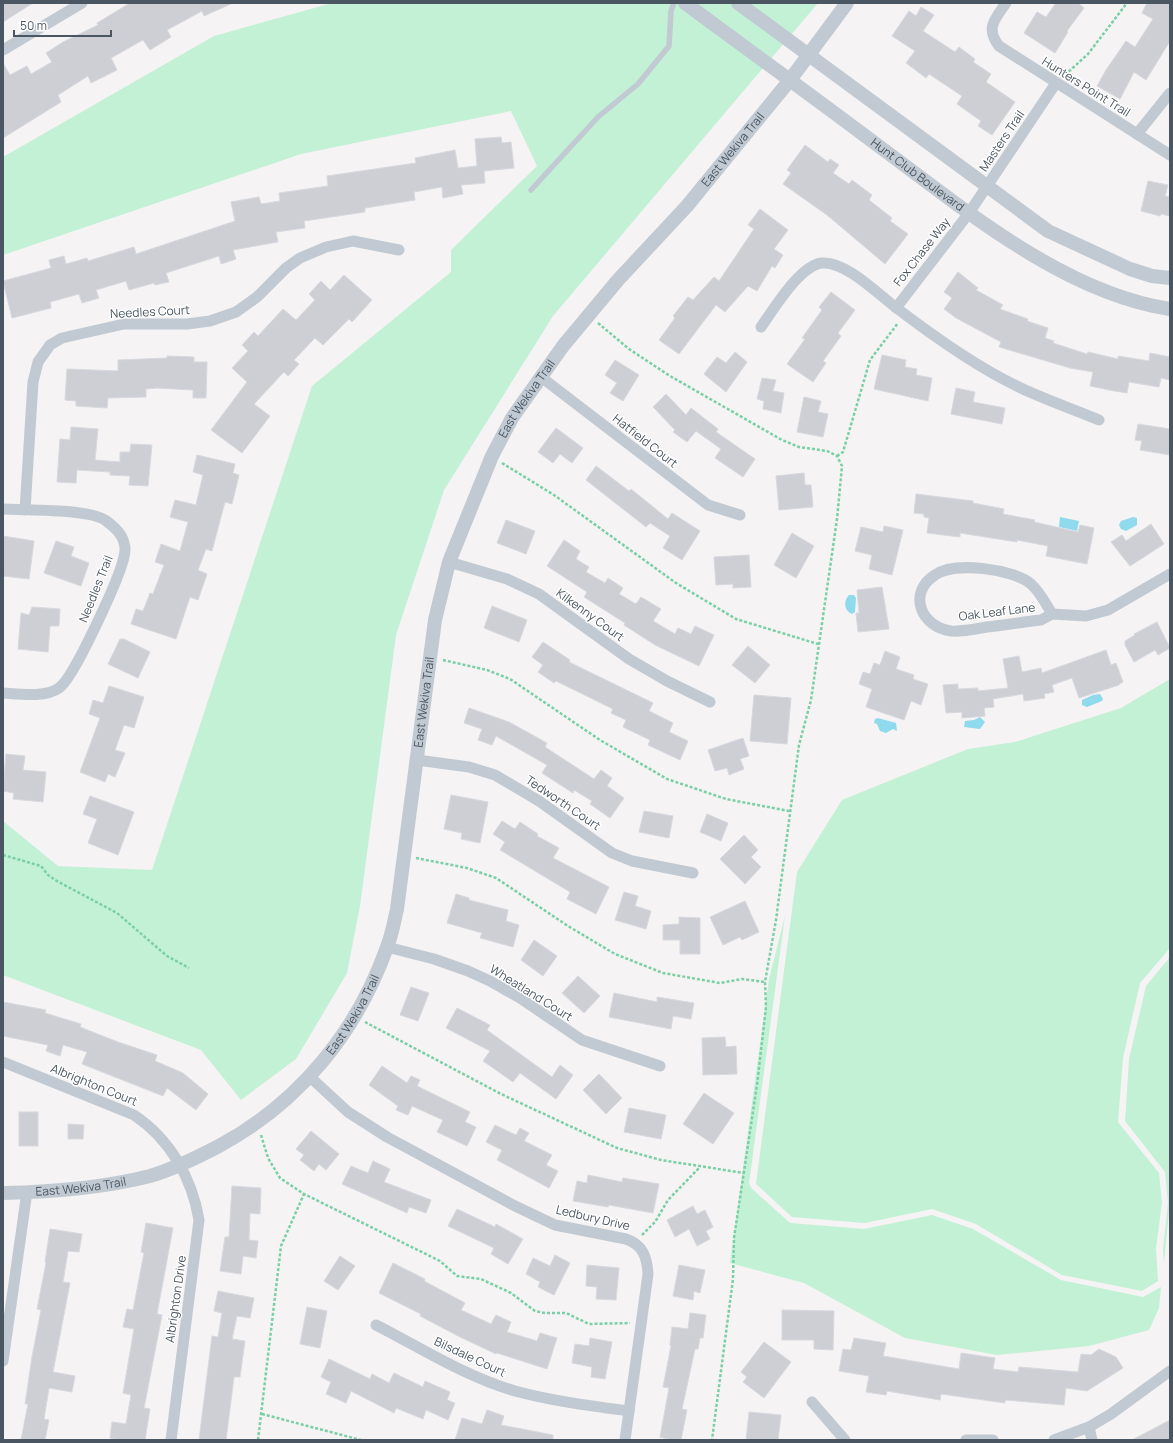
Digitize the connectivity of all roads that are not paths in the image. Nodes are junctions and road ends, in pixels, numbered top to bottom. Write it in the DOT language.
graph roads {
  1 [pos="82,3"];
  2 [pos="674,3"];
  3 [pos="685,3"];
  4 [pos="738,3"];
  5 [pos="847,3"];
  6 [pos="1006,3"];
  7 [pos="3,50"];
  8 [pos="809,55"];
  9 [pos="790,80"];
  10 [pos="1056,83"];
  11 [pos="1170,93"];
  12 [pos="1137,134"];
  13 [pos="1170,155"];
  14 [pos="987,186"];
  15 [pos="531,190"];
  16 [pos="969,213"];
  17 [pos="399,250"];
  18 [pos="1170,278"];
  19 [pos="1170,309"];
  20 [pos="901,311"];
  21 [pos="761,326"];
  22 [pos="541,377"];
  23 [pos="1099,420"];
  24 [pos="3,509"];
  25 [pos="25,510"];
  26 [pos="740,515"];
  27 [pos="449,562"];
  28 [pos="1170,574"];
  29 [pos="1052,614"];
  30 [pos="3,693"];
  31 [pos="710,702"];
  32 [pos="417,760"];
  33 [pos="693,873"];
  34 [pos="387,947"];
  35 [pos="3,1062"];
  36 [pos="660,1066"];
  37 [pos="310,1077"];
  38 [pos="181,1164"];
  39 [pos="27,1192"];
  40 [pos="3,1193"];
  41 [pos="376,1325"];
  42 [pos="3,1361"];
  43 [pos="1170,1370"];
  44 [pos="812,1402"];
  45 [pos="629,1411"];
  46 [pos="1090,1428"];
  47 [pos="171,1440"];
  48 [pos="625,1440"];
  49 [pos="845,1440"];
  50 [pos="966,1440"];
  51 [pos="993,1440"];
  52 [pos="1054,1440"];
  53 [pos="1092,1440"];
  1 -- 7 [label="street"];
  2 -- 15 [label="lane"];
  3 -- 9 [label="street, Hunt Club Boulevard"];
  4 -- 8 [label="street"];
  5 -- 8 [label="street, East Wekiva Trail"];
  6 -- 10 [label="street, Hunters Point Trail"];
  8 -- 9 [label="street, East Wekiva Trail"];
  8 -- 14 [label="street"];
  9 -- 16 [label="street, Hunt Club Boulevard"];
  9 -- 22 [label="street, East Wekiva Trail"];
  10 -- 12 [label="street, Hunters Point Trail"];
  10 -- 14 [label="street, Masters Trail"];
  11 -- 12 [label="street"];
  12 -- 13 [label="street, Hunters Point Trail"];
  14 -- 16 [label="street, Masters Trail"];
  14 -- 18 [label="street"];
  16 -- 19 [label="street, Hunt Club Boulevard"];
  16 -- 20 [label="street, Fox Chase Way"];
  17 -- 25 [label="street, Needles Court"];
  20 -- 21 [label="street"];
  20 -- 23 [label="street"];
  22 -- 26 [label="street, Hatfield Court"];
  22 -- 27 [label="street, East Wekiva Trail"];
  24 -- 25 [label="street, Needles Trail"];
  25 -- 30 [label="street, Needles Trail"];
  27 -- 31 [label="street, Kilkenny Court"];
  27 -- 32 [label="street, East Wekiva Trail"];
  28 -- 29 [label="street, Oak Leaf Lane"];
  29 -- 29 [label="street, Oak Leaf Lane"];
  32 -- 33 [label="street, Tedworth Court"];
  32 -- 34 [label="street, East Wekiva Trail"];
  34 -- 36 [label="street, Wheatland Court"];
  34 -- 37 [label="street, East Wekiva Trail"];
  35 -- 38 [label="street, Albrighton Court"];
  37 -- 38 [label="street, East Wekiva Trail"];
  37 -- 45 [label="street, Ledbury Drive"];
  38 -- 39 [label="street, East Wekiva Trail"];
  38 -- 47 [label="street, Albrighton Drive"];
  39 -- 40 [label="street, East Wekiva Trail"];
  39 -- 42 [label="street"];
  41 -- 45 [label="street, Bilsdale Court"];
  43 -- 46 [label="street"];
  44 -- 49 [label="street"];
  45 -- 48 [label="street, Ledbury Drive"];
  46 -- 52 [label="street"];
  46 -- 53 [label="street"];
  50 -- 51 [label="street"];
}
